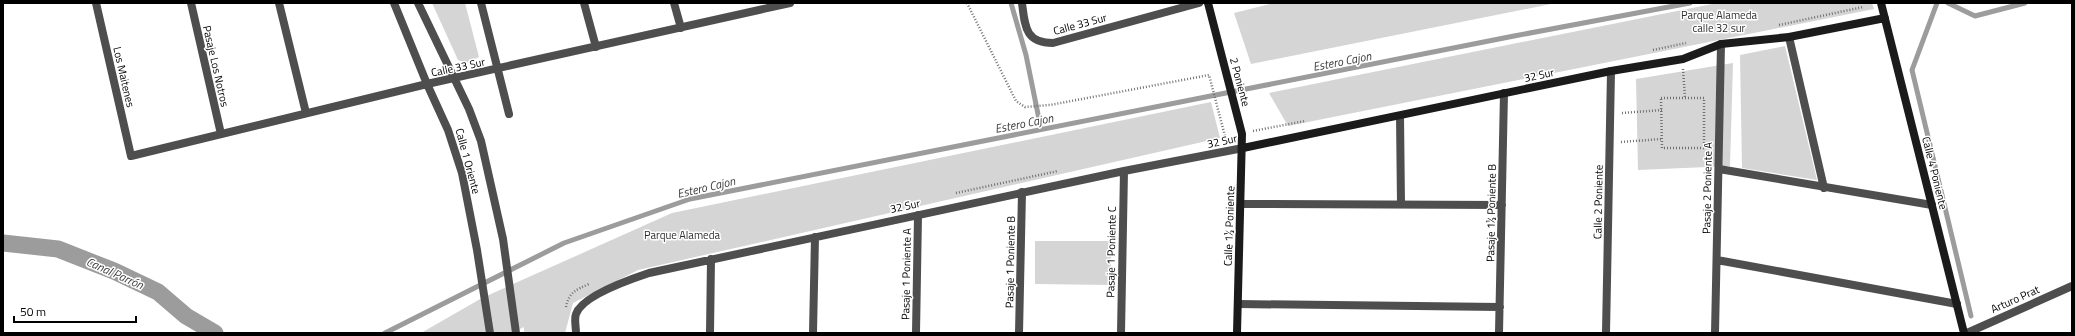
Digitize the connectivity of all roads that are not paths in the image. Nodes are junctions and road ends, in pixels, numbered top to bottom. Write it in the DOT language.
graph roads {
  1 [pos="96,3"];
  2 [pos="191,3"];
  3 [pos="280,3"];
  4 [pos="394,3"];
  5 [pos="418,3"];
  6 [pos="481,3"];
  7 [pos="584,3"];
  8 [pos="674,3"];
  9 [pos="790,3"];
  10 [pos="1022,3"];
  11 [pos="1199,3"];
  12 [pos="1208,3"];
  13 [pos="1881,3"];
  14 [pos="768,6"];
  15 [pos="1885,18"];
  16 [pos="680,28"];
  17 [pos="1789,37"];
  18 [pos="1721,44"];
  19 [pos="596,47"];
  20 [pos="498,70"];
  21 [pos="1611,71"];
  22 [pos="454,79"];
  23 [pos="427,84"];
  24 [pos="1504,93"];
  25 [pos="306,113"];
  26 [pos="509,114"];
  27 [pos="1400,116"];
  28 [pos="1238,119"];
  29 [pos="221,134"];
  30 [pos="1243,148"];
  31 [pos="131,156"];
  32 [pos="1718,169"];
  33 [pos="1124,171"];
  34 [pos="1824,188"];
  35 [pos="1022,192"];
  36 [pos="1241,204"];
  37 [pos="1401,204"];
  38 [pos="1502,205"];
  39 [pos="1932,205"];
  40 [pos="918,215"];
  41 [pos="815,237"];
  42 [pos="711,259"];
  43 [pos="1717,260"];
  44 [pos="2072,286"];
  45 [pos="1238,304"];
  46 [pos="1957,304"];
  47 [pos="1500,307"];
  48 [pos="490,333"];
  49 [pos="516,333"];
  50 [pos="576,333"];
  51 [pos="710,333"];
  52 [pos="814,333"];
  53 [pos="916,333"];
  54 [pos="1019,333"];
  55 [pos="1121,333"];
  56 [pos="1237,333"];
  57 [pos="1499,333"];
  58 [pos="1606,333"];
  59 [pos="1715,333"];
  60 [pos="1964,333"];
  61 [pos="1967,333"];
  1 -- 31 [label="street, Los Maitenes"];
  2 -- 29 [label="street, Pasaje Los Notros"];
  3 -- 25 [label="street"];
  4 -- 23 [label="street, Calle 1 Oriente"];
  5 -- 22 [label="street, Calle 1 Oriente"];
  6 -- 20 [label="street"];
  7 -- 19 [label="street"];
  8 -- 16 [label="street"];
  9 -- 14 [label="street, Calle 33 Sur"];
  10 -- 11 [label="street, Calle 33 Sur"];
  12 -- 28 [label="street, 2 Poniente"];
  13 -- 15 [label="street, Calle 4 Poniente"];
  14 -- 16 [label="street, Calle 33 Sur"];
  15 -- 17 [label="street, 32 Sur"];
  15 -- 39 [label="street, Calle 4 Poniente"];
  16 -- 19 [label="street, Calle 33 Sur"];
  17 -- 18 [label="street, 32 Sur"];
  17 -- 34 [label="street"];
  18 -- 21 [label="street, 32 Sur"];
  18 -- 32 [label="street, Pasaje 2 Poniente A"];
  19 -- 20 [label="street, Calle 33 Sur"];
  20 -- 22 [label="street, Calle 33 Sur"];
  20 -- 26 [label="street"];
  21 -- 24 [label="street, 32 Sur"];
  21 -- 58 [label="street, Calle 2 Poniente"];
  22 -- 23 [label="street, Calle 33 Sur"];
  22 -- 49 [label="street, Calle 1 Oriente"];
  23 -- 25 [label="street, Calle 33 Sur"];
  23 -- 48 [label="street, Calle 1 Oriente"];
  24 -- 27 [label="street, 32 Sur"];
  24 -- 38 [label="street, Pasaje 1½ Poniente B"];
  25 -- 29 [label="street, Calle 33 Sur"];
  27 -- 30 [label="street, 32 Sur"];
  27 -- 37 [label="street"];
  28 -- 30 [label="street, Calle 1½ Poniente"];
  29 -- 31 [label="street, Calle 33 Sur"];
  30 -- 33 [label="street, 32 Sur"];
  30 -- 36 [label="street, Calle 1½ Poniente"];
  32 -- 34 [label="street"];
  32 -- 43 [label="street, Pasaje 2 Poniente A"];
  33 -- 35 [label="street, 32 Sur"];
  33 -- 55 [label="street, Pasaje 1 Poniente C"];
  34 -- 39 [label="street"];
  35 -- 40 [label="street, 32 Sur"];
  35 -- 54 [label="street, Pasaje 1 Poniente B"];
  36 -- 37 [label="street"];
  36 -- 45 [label="street, Calle 1½ Poniente"];
  37 -- 38 [label="street"];
  38 -- 47 [label="street, Pasaje 1½ Poniente B"];
  39 -- 46 [label="street, Calle 4 Poniente"];
  40 -- 41 [label="street, 32 Sur"];
  40 -- 53 [label="street, Pasaje 1 Poniente A"];
  41 -- 42 [label="street, 32 Sur"];
  41 -- 52 [label="street"];
  42 -- 50 [label="street, 32 Sur"];
  42 -- 51 [label="street"];
  43 -- 46 [label="street"];
  43 -- 59 [label="street, Pasaje 2 Poniente A"];
  44 -- 61 [label="street, Arturo Prat"];
  45 -- 47 [label="street"];
  45 -- 56 [label="street, Calle 1½ Poniente"];
  46 -- 60 [label="street, Calle 4 Poniente"];
  47 -- 57 [label="street, Pasaje 1½ Poniente B"];
}
